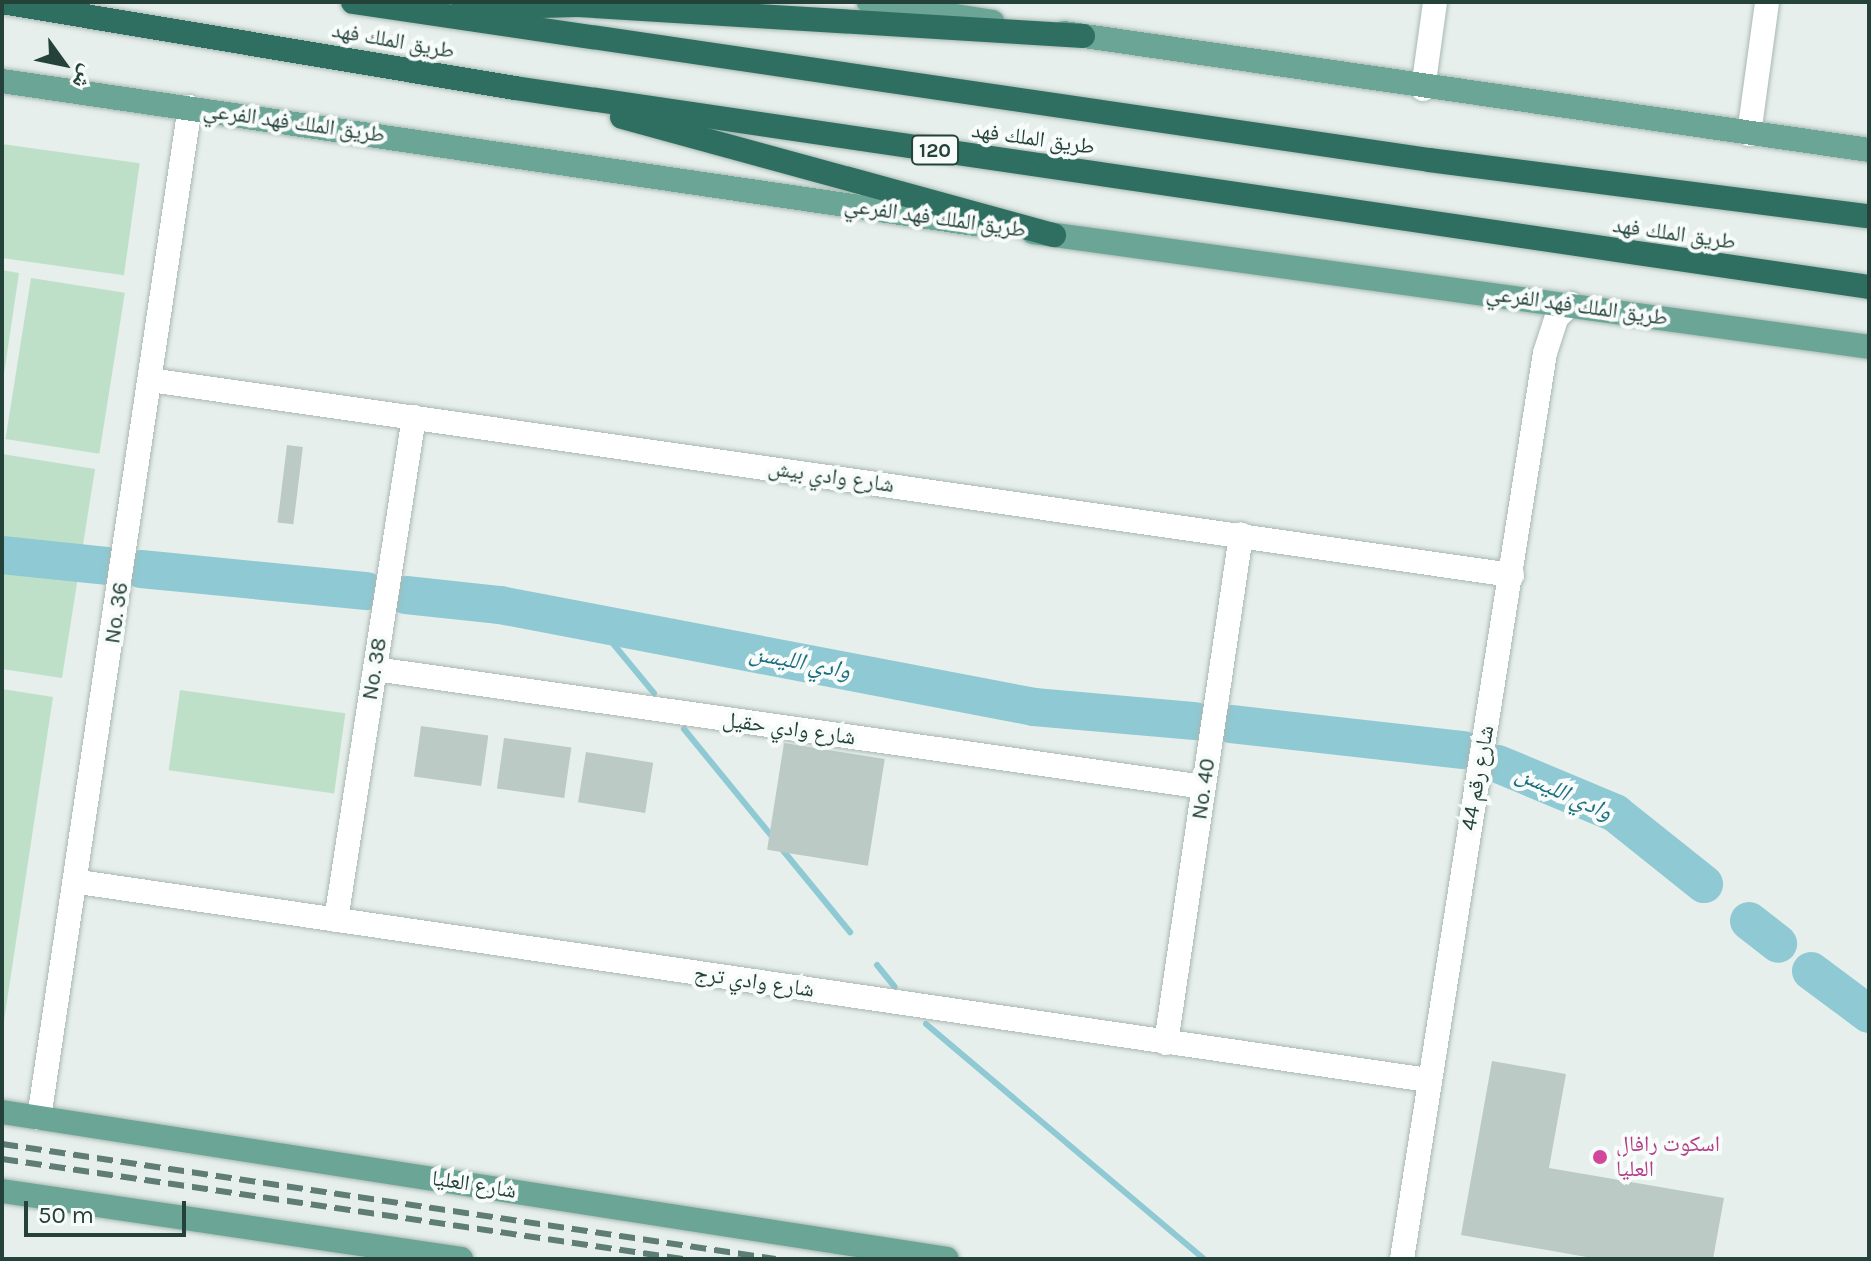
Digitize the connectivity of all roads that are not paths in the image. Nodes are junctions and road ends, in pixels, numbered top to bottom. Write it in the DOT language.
graph roads {
  1 [pos="2,2"];
  2 [pos="353,2"];
  3 [pos="869,2"];
  4 [pos="1435,2"];
  5 [pos="1767,2"];
  6 [pos="397,9"];
  7 [pos="2,12"];
  8 [pos="81,15"];
  9 [pos="1083,36"];
  10 [pos="2,81"];
  11 [pos="515,88"];
  12 [pos="1423,89"];
  13 [pos="190,107"];
  14 [pos="1749,134"];
  15 [pos="1869,150"];
  16 [pos="1869,216"];
  17 [pos="1054,235"];
  18 [pos="1869,287"];
  19 [pos="1571,304"];
  20 [pos="1869,347"];
  21 [pos="150,380"];
  22 [pos="414,417"];
  23 [pos="1241,535"];
  24 [pos="1512,575"];
  25 [pos="375,669"];
  26 [pos="1204,787"];
  27 [pos="79,882"];
  28 [pos="336,920"];
  29 [pos="1166,1043"];
  30 [pos="1428,1080"];
  31 [pos="2,1112"];
  32 [pos="39,1118"];
  33 [pos="2,1191"];
  34 [pos="422,1256"];
  35 [pos="461,1259"];
  36 [pos="947,1259"];
  37 [pos="1402,1259"];
  1 -- 8 [label="highway, طريق الملك فهد / 120"];
  2 -- 6 [label="highway, طريق الملك فهد"];
  3 -- 9 [label="main road"];
  4 -- 12 [label="street"];
  5 -- 14 [label="street"];
  6 -- 9 [label="highway"];
  6 -- 16 [label="highway, طريق الملك فهد"];
  7 -- 8 [label="highway"];
  8 -- 11 [label="highway, طريق الملك فهد / 120"];
  9 -- 12 [label="main road"];
  10 -- 13 [label="main road, طريق الملك فهد الفرعي"];
  11 -- 17 [label="highway"];
  11 -- 18 [label="highway, طريق الملك فهد / 120"];
  12 -- 14 [label="main road"];
  13 -- 17 [label="main road, طريق الملك فهد الفرعي"];
  13 -- 21 [label="street, No. 36"];
  14 -- 15 [label="main road"];
  17 -- 19 [label="main road, طريق الملك فهد الفرعي"];
  19 -- 20 [label="main road, طريق الملك فهد الفرعي"];
  19 -- 24 [label="street, شارع رقم 44"];
  21 -- 22 [label="street, شارع وادي بيش"];
  21 -- 27 [label="street, No. 36"];
  22 -- 23 [label="street, شارع وادي بيش"];
  22 -- 25 [label="street, No. 38"];
  23 -- 24 [label="street, شارع وادي بيش"];
  23 -- 26 [label="street, No. 40"];
  24 -- 30 [label="street, شارع رقم 44"];
  25 -- 26 [label="street, شارع وادي حقيل"];
  25 -- 28 [label="street, No. 38"];
  26 -- 29 [label="street, No. 40"];
  27 -- 28 [label="street, شارع وادي ترج"];
  27 -- 32 [label="street, No. 36"];
  28 -- 29 [label="street, شارع وادي ترج"];
  29 -- 30 [label="street, شارع وادي ترج"];
  30 -- 37 [label="street, شارع رقم 44"];
  31 -- 32 [label="main road, شارع العليا"];
  32 -- 36 [label="main road, شارع العليا"];
  33 -- 34 [label="main road"];
  34 -- 35 [label="main road"];
}
